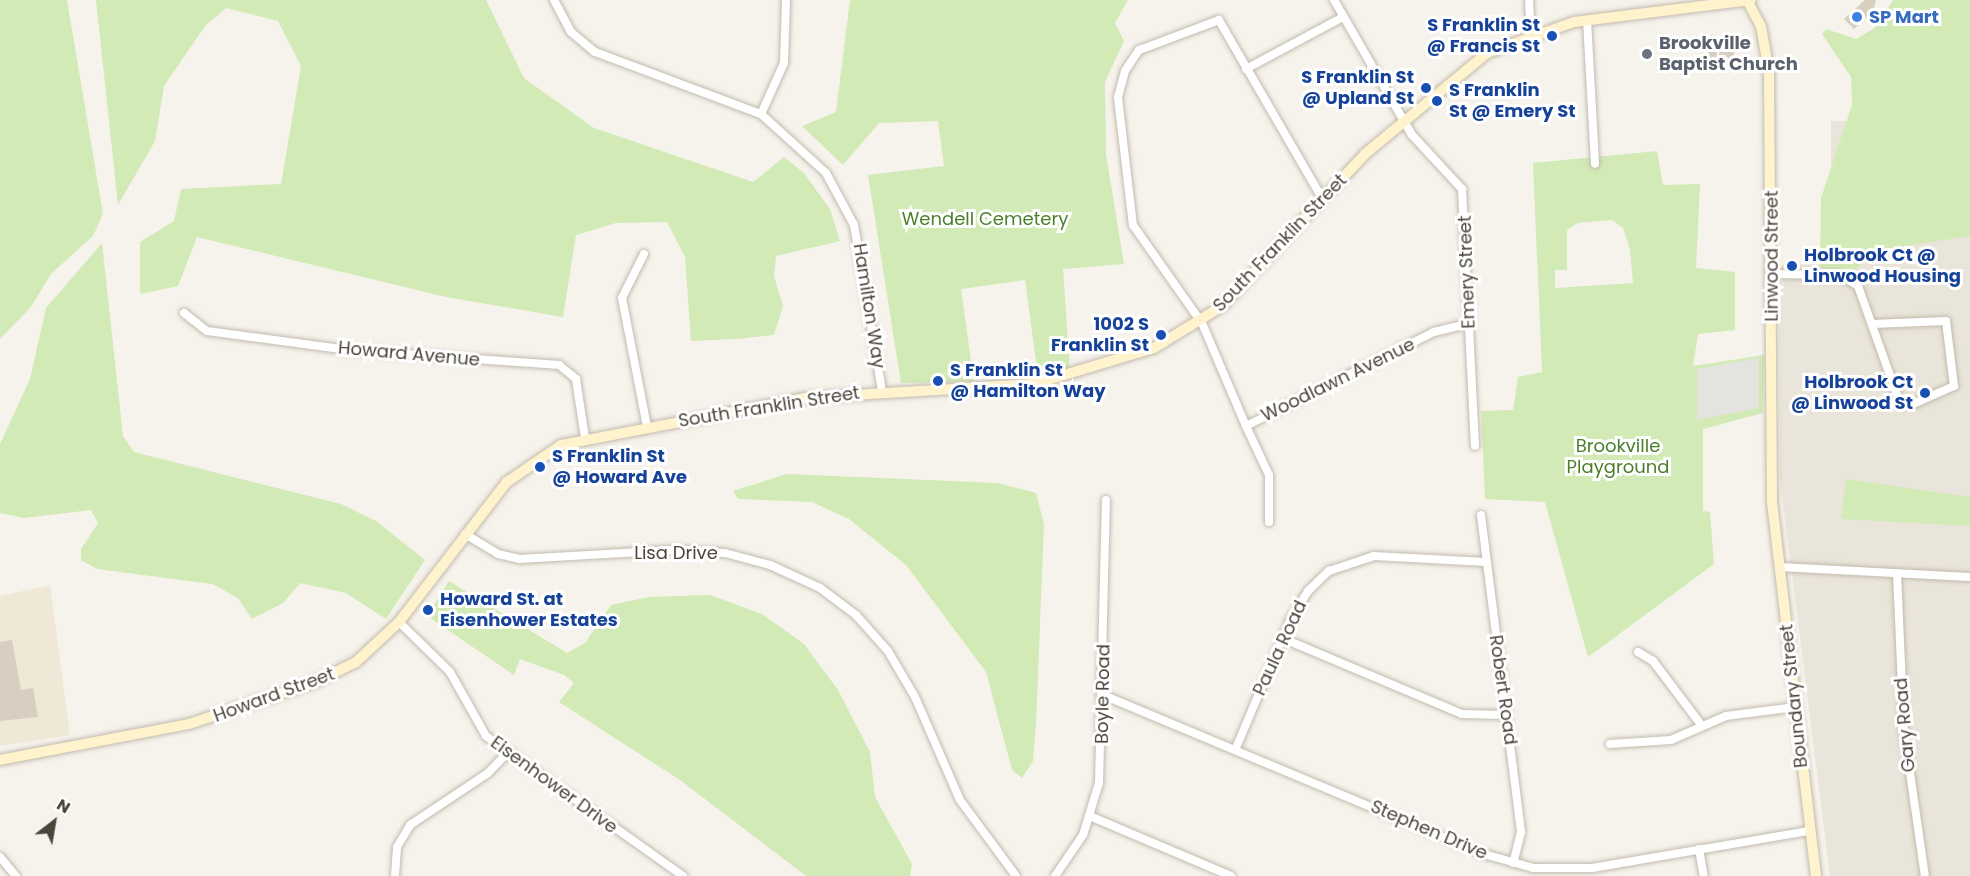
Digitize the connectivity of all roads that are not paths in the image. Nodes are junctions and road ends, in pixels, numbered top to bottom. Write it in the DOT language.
graph roads {
  1 [pos="554,0"];
  2 [pos="786,0"];
  3 [pos="1334,0"];
  4 [pos="1529,0"];
  5 [pos="1749,0"];
  6 [pos="1343,17"];
  7 [pos="1587,20"];
  8 [pos="1532,33"];
  9 [pos="1246,69"];
  10 [pos="761,114"];
  11 [pos="1402,120"];
  12 [pos="1595,164"];
  13 [pos="1322,198"];
  14 [pos="644,254"];
  15 [pos="1773,274"];
  16 [pos="184,313"];
  17 [pos="1202,323"];
  18 [pos="1469,323"];
  19 [pos="1872,324"];
  20 [pos="882,391"];
  21 [pos="1246,426"];
  22 [pos="646,427"];
  23 [pos="585,438"];
  24 [pos="561,445"];
  25 [pos="1475,446"];
  26 [pos="1106,500"];
  27 [pos="1481,515"];
  28 [pos="1773,515"];
  29 [pos="1269,522"];
  30 [pos="465,534"];
  31 [pos="1486,562"];
  32 [pos="1779,567"];
  33 [pos="1897,573"];
  34 [pos="1970,577"];
  35 [pos="399,621"];
  36 [pos="1282,638"];
  37 [pos="1638,652"];
  38 [pos="1103,695"];
  39 [pos="1795,707"];
  40 [pos="1506,715"];
  41 [pos="1702,726"];
  42 [pos="1610,744"];
  43 [pos="1236,748"];
  44 [pos="507,753"];
  45 [pos="0,760"];
  46 [pos="1092,817"];
  47 [pos="1808,831"];
  48 [pos="1699,849"];
  49 [pos="0,857"];
  50 [pos="1514,863"];
  51 [pos="16,876"];
  52 [pos="395,876"];
  53 [pos="683,876"];
  54 [pos="1016,876"];
  55 [pos="1055,876"];
  56 [pos="1231,876"];
  57 [pos="1704,876"];
  58 [pos="1816,876"];
  59 [pos="1924,876"];
  1 -- 10 [label="street, Hamilton Way"];
  2 -- 10 [label="street"];
  3 -- 6 [label="street, Emery Street"];
  4 -- 8 [label="street"];
  5 -- 7 [label="main road, South Franklin Street"];
  5 -- 15 [label="main road, Linwood Street"];
  6 -- 9 [label="street"];
  6 -- 11 [label="street, Emery Street"];
  7 -- 8 [label="main road, South Franklin Street"];
  7 -- 12 [label="street"];
  8 -- 11 [label="main road, South Franklin Street"];
  9 -- 13 [label="street"];
  9 -- 17 [label="street, Woodlawn Avenue"];
  10 -- 20 [label="street, Hamilton Way"];
  11 -- 13 [label="main road, South Franklin Street"];
  11 -- 18 [label="street, Emery Street"];
  13 -- 17 [label="main road, South Franklin Street"];
  14 -- 22 [label="street"];
  15 -- 19 [label="street"];
  15 -- 28 [label="main road, Linwood Street"];
  16 -- 23 [label="street, Howard Avenue"];
  17 -- 20 [label="main road, South Franklin Street"];
  17 -- 21 [label="street, Woodlawn Avenue"];
  18 -- 21 [label="street, Woodlawn Avenue"];
  18 -- 25 [label="street, Emery Street"];
  19 -- 19 [label="street"];
  20 -- 22 [label="main road, South Franklin Street"];
  21 -- 29 [label="street"];
  22 -- 23 [label="main road, South Franklin Street"];
  23 -- 24 [label="main road, South Franklin Street"];
  24 -- 30 [label="main road, Howard Street"];
  26 -- 38 [label="street, Boyle Road"];
  27 -- 31 [label="street, Robert Road"];
  28 -- 32 [label="main road, Boundary Street"];
  30 -- 35 [label="main road, Howard Street"];
  30 -- 54 [label="street, Lisa Drive"];
  31 -- 36 [label="street, Paula Road"];
  31 -- 40 [label="street, Robert Road"];
  32 -- 33 [label="street"];
  32 -- 39 [label="main road, Boundary Street"];
  33 -- 34 [label="street"];
  33 -- 59 [label="street, Gary Road"];
  35 -- 44 [label="street, Eisenhower Drive"];
  35 -- 45 [label="main road, Howard Street"];
  36 -- 40 [label="street"];
  36 -- 43 [label="street, Paula Road"];
  37 -- 41 [label="street"];
  38 -- 43 [label="street, Stephen Drive"];
  38 -- 46 [label="street, Boyle Road"];
  39 -- 41 [label="street"];
  39 -- 47 [label="main road, Boundary Street"];
  40 -- 50 [label="street, Robert Road"];
  41 -- 42 [label="street"];
  43 -- 50 [label="street, Stephen Drive"];
  44 -- 52 [label="street"];
  44 -- 53 [label="street, Eisenhower Drive"];
  46 -- 55 [label="street, Boyle Road"];
  46 -- 56 [label="street"];
  47 -- 48 [label="street, Stephen Drive"];
  47 -- 58 [label="main road, Boundary Street"];
  48 -- 50 [label="street, Stephen Drive"];
  48 -- 57 [label="street"];
  49 -- 51 [label="street"];
}
